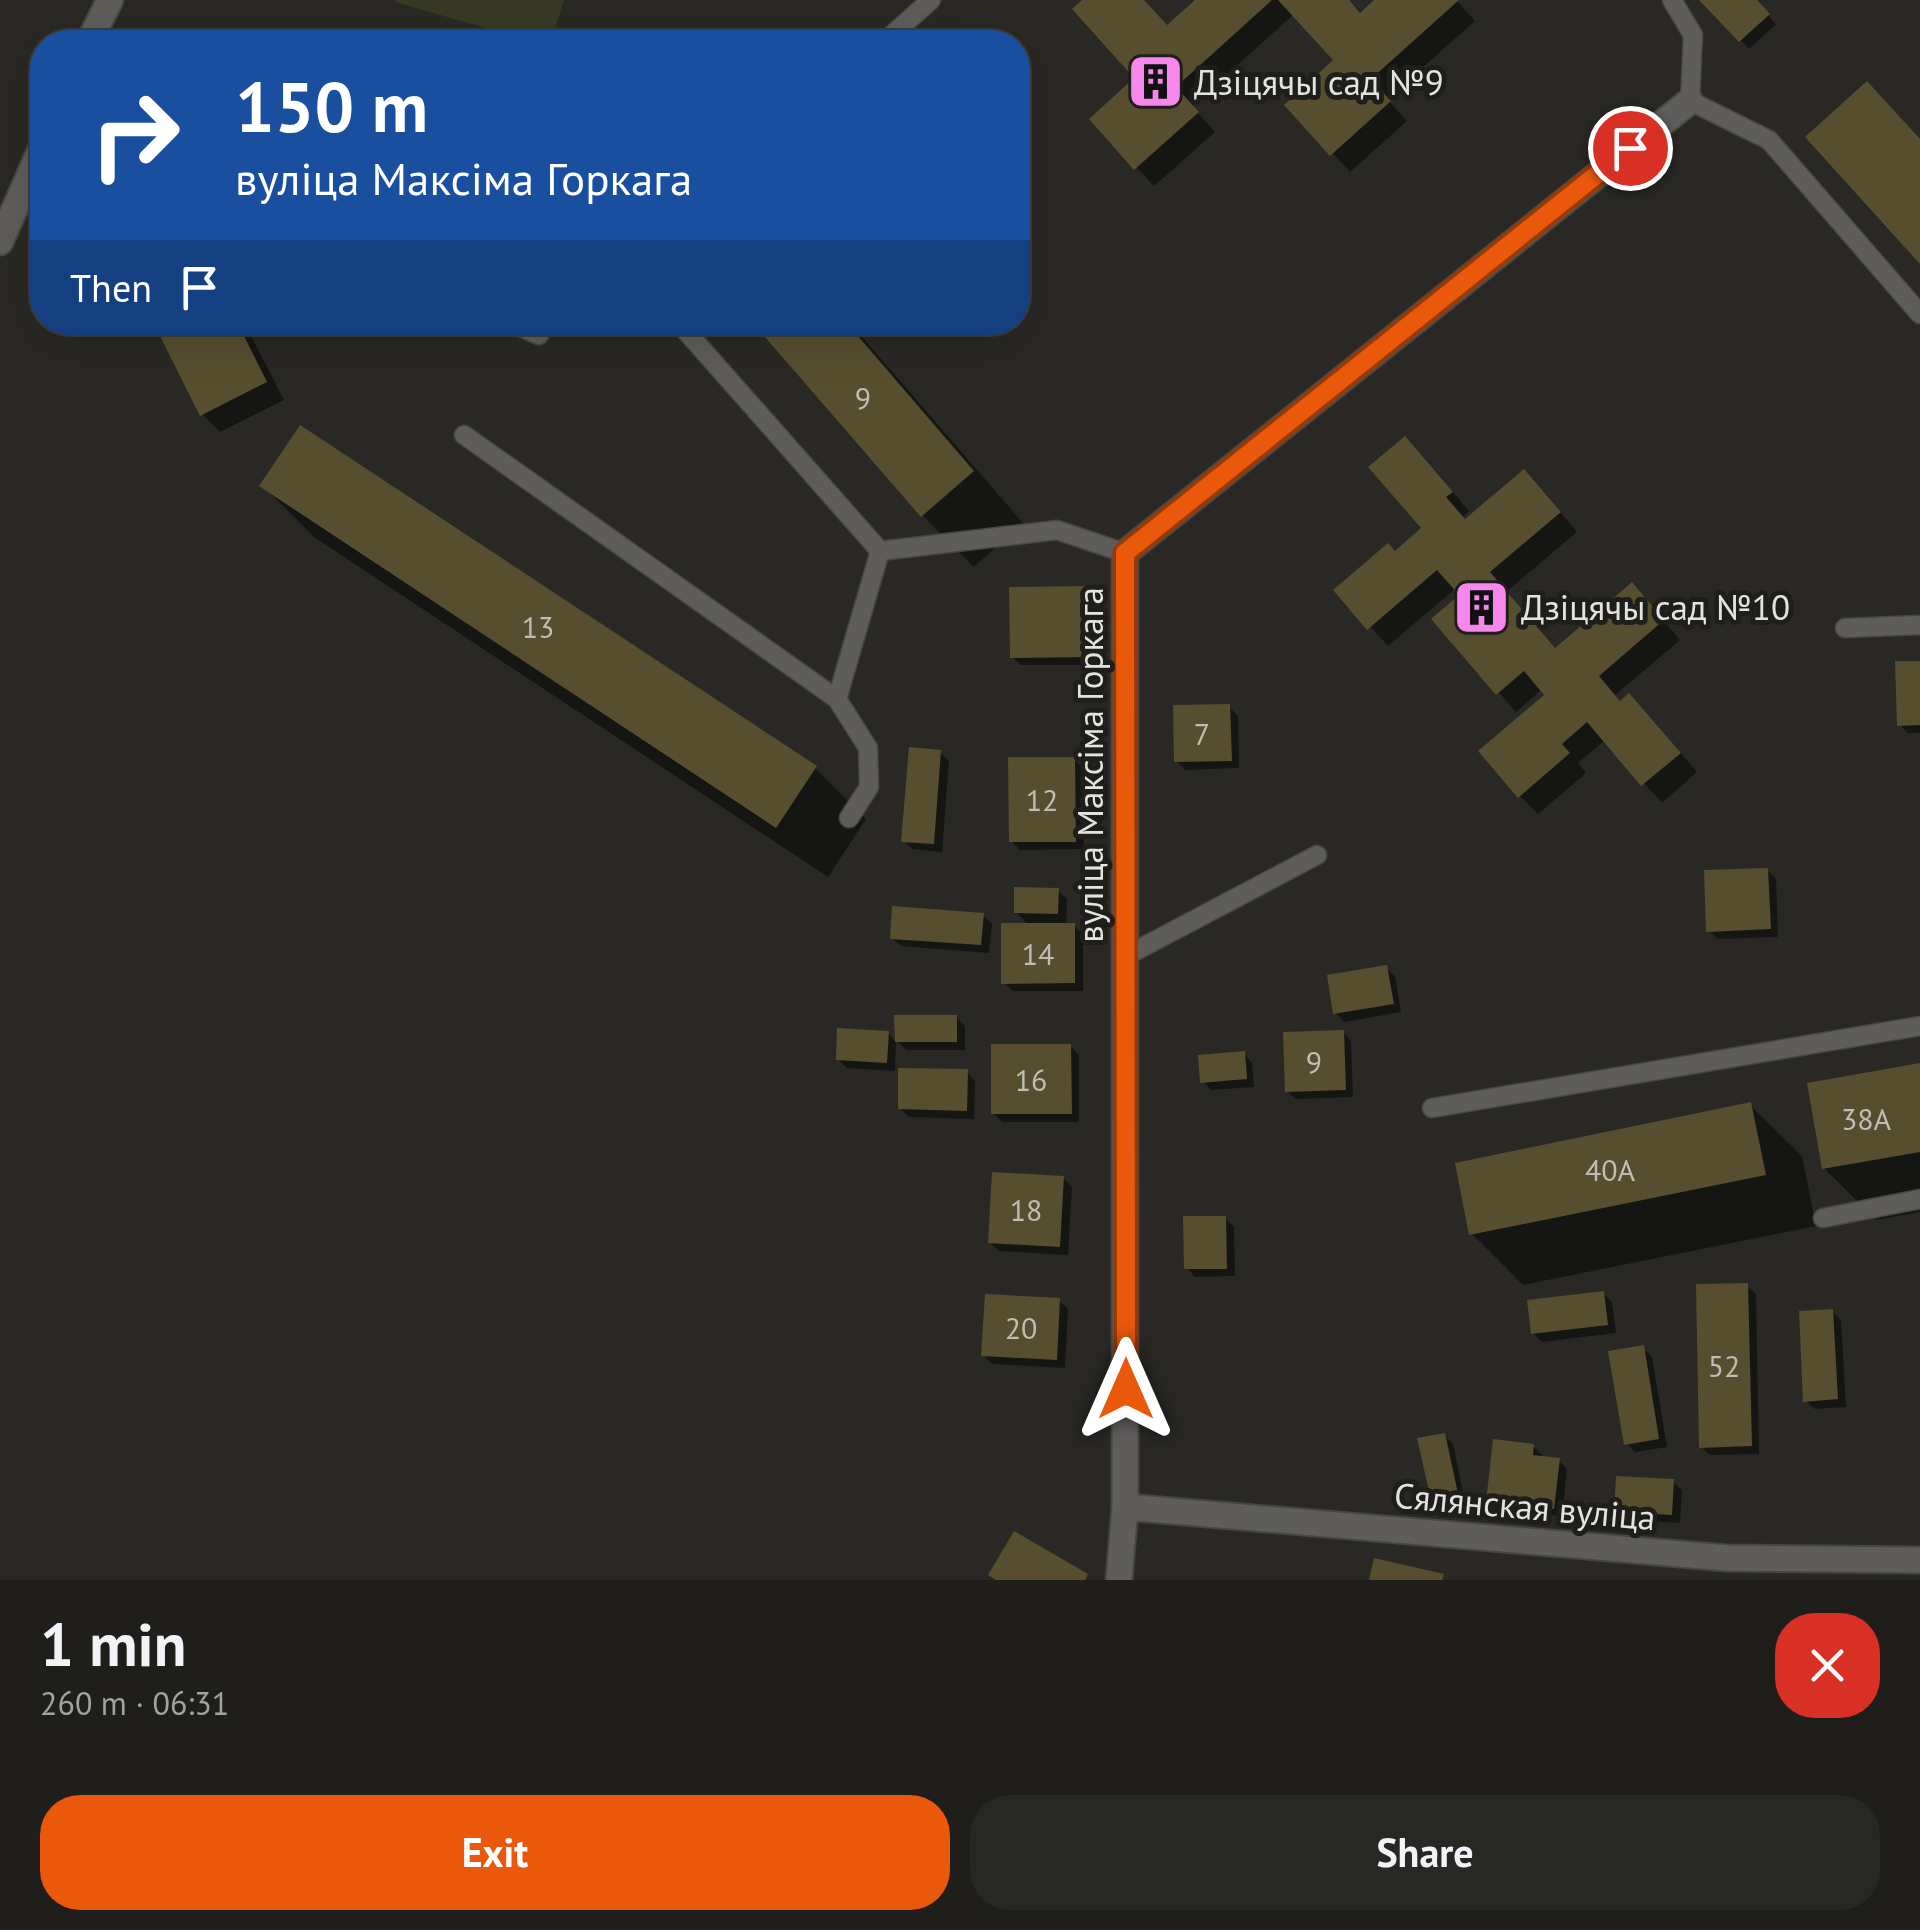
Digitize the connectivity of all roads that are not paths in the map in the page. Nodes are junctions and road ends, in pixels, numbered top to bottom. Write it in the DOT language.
graph roads {
  1 [pos="110,0"];
  2 [pos="931,0"];
  3 [pos="1672,0"];
  4 [pos="95,30"];
  5 [pos="897,30"];
  6 [pos="1690,100"];
  7 [pos="30,174"];
  8 [pos="0,242"];
  9 [pos="1920,314"];
  10 [pos="689,335"];
  11 [pos="464,435"];
  12 [pos="880,551"];
  13 [pos="1125,553"];
  14 [pos="1920,625"];
  15 [pos="1845,628"];
  16 [pos="837,700"];
  17 [pos="850,818"];
  18 [pos="1317,855"];
  19 [pos="1126,956"];
  20 [pos="1920,1026"];
  21 [pos="1432,1108"];
  22 [pos="1920,1199"];
  23 [pos="1823,1218"];
  24 [pos="1126,1507"];
  25 [pos="1727,1558"];
  26 [pos="1920,1560"];
  27 [pos="1118,1580"];
  28 [pos="1707,1580"];
  1 -- 4 [label="street"];
  2 -- 5 [label="lane"];
  3 -- 6 [label="lane"];
  6 -- 9 [label="lane"];
  6 -- 13 [label="street, вуліца Максіма Горкага"];
  7 -- 8 [label="street"];
  10 -- 12 [label="lane"];
  11 -- 16 [label="lane"];
  12 -- 13 [label="lane"];
  12 -- 16 [label="lane"];
  13 -- 19 [label="street, вуліца Максіма Горкага"];
  14 -- 15 [label="lane"];
  16 -- 17 [label="lane"];
  18 -- 19 [label="lane"];
  19 -- 24 [label="street, вуліца Максіма Горкага"];
  20 -- 21 [label="lane"];
  22 -- 23 [label="lane"];
  24 -- 25 [label="street, Сялянская вуліца"];
  24 -- 27 [label="street, вуліца Максіма Горкага"];
  25 -- 26 [label="street, Сялянская вуліца"];
  25 -- 28 [label="street"];
}
